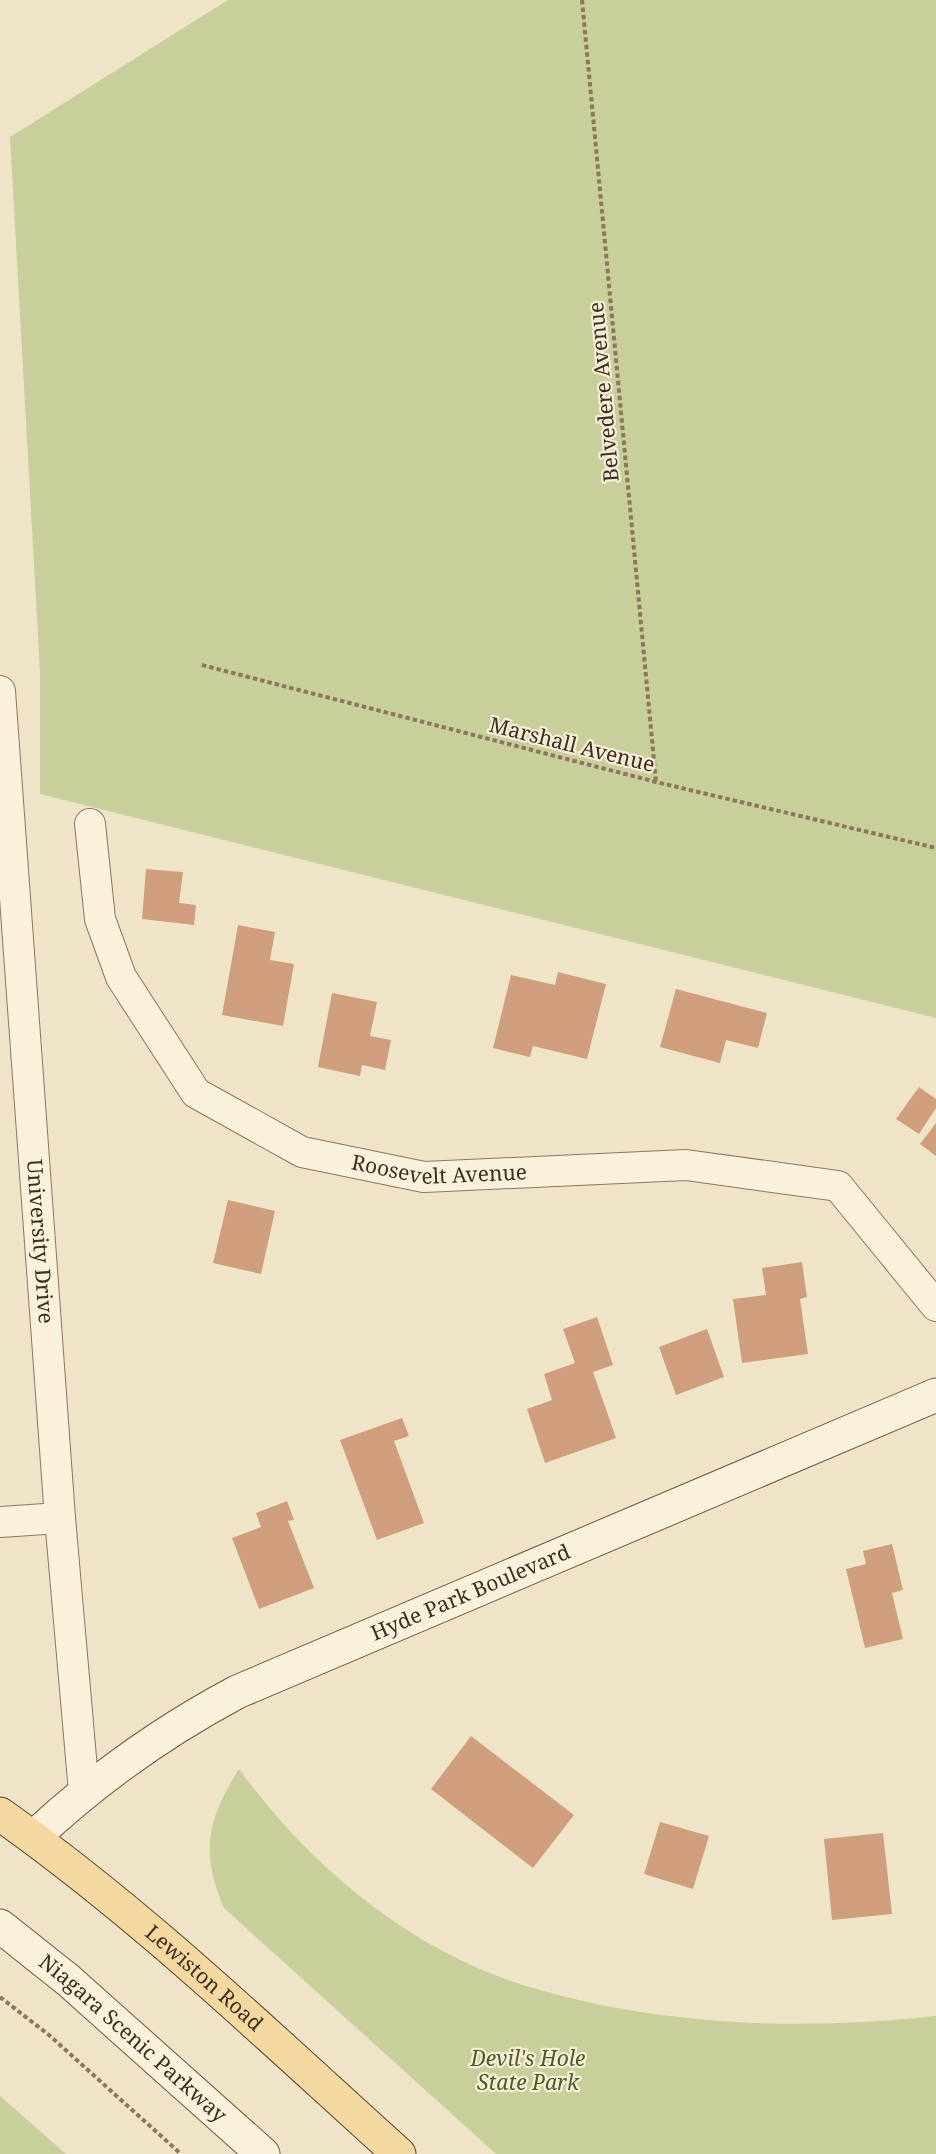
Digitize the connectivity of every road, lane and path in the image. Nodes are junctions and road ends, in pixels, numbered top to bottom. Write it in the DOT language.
graph roads {
  1 [pos="582,0"];
  2 [pos="202,665"];
  3 [pos="0,691"];
  4 [pos="656,782"];
  5 [pos="90,824"];
  6 [pos="936,848"];
  7 [pos="936,1306"];
  8 [pos="936,1395"];
  9 [pos="60,1518"];
  10 [pos="0,1522"];
  11 [pos="84,1792"];
  12 [pos="0,1814"];
  13 [pos="34,1837"];
  14 [pos="0,1926"];
  15 [pos="0,1997"];
  16 [pos="181,2154"];
  17 [pos="263,2154"];
  18 [pos="399,2154"];
  1 -- 4 [label="path, Belvedere Avenue"];
  2 -- 4 [label="path, Marshall Avenue"];
  3 -- 9 [label="street, University Drive"];
  4 -- 6 [label="path, Marshall Avenue"];
  5 -- 7 [label="street, Roosevelt Avenue"];
  8 -- 11 [label="main road, Hyde Park Boulevard"];
  9 -- 10 [label="street"];
  9 -- 11 [label="street, University Drive"];
  11 -- 13 [label="main road, Hyde Park Boulevard"];
  12 -- 13 [label="main road, Lewiston Road"];
  13 -- 18 [label="main road, Lewiston Road"];
  14 -- 17 [label="main road, Niagara Scenic Parkway"];
  15 -- 16 [label="path"];
}
